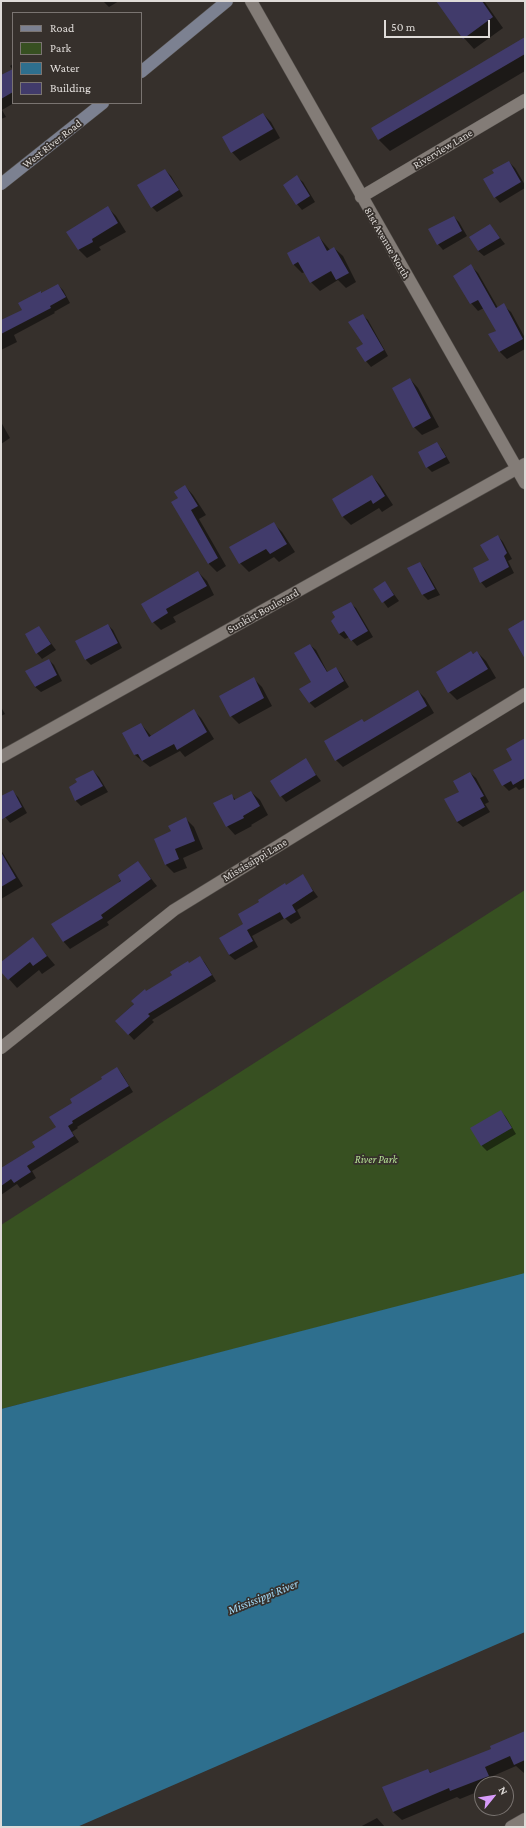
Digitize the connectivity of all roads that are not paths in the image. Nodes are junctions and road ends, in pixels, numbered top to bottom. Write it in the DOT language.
graph roads {
  1 [pos="226,1"];
  2 [pos="251,1"];
  3 [pos="142,71"];
  4 [pos="525,100"];
  5 [pos="102,104"];
  6 [pos="1,184"];
  7 [pos="361,197"];
  8 [pos="521,467"];
  9 [pos="525,484"];
  10 [pos="525,694"];
  11 [pos="1,757"];
  12 [pos="1,1048"];
  13 [pos="525,1819"];
  14 [pos="511,1827"];
  1 -- 3 [label="street"];
  2 -- 7 [label="street, 81st Avenue North"];
  4 -- 7 [label="street, Riverview Lane"];
  5 -- 6 [label="street, West River Road"];
  7 -- 8 [label="street, 81st Avenue North"];
  8 -- 9 [label="street, 81st Avenue North"];
  8 -- 11 [label="street, Sunkist Boulevard"];
  10 -- 12 [label="street, Mississippi Lane"];
  13 -- 14 [label="street"];
}
